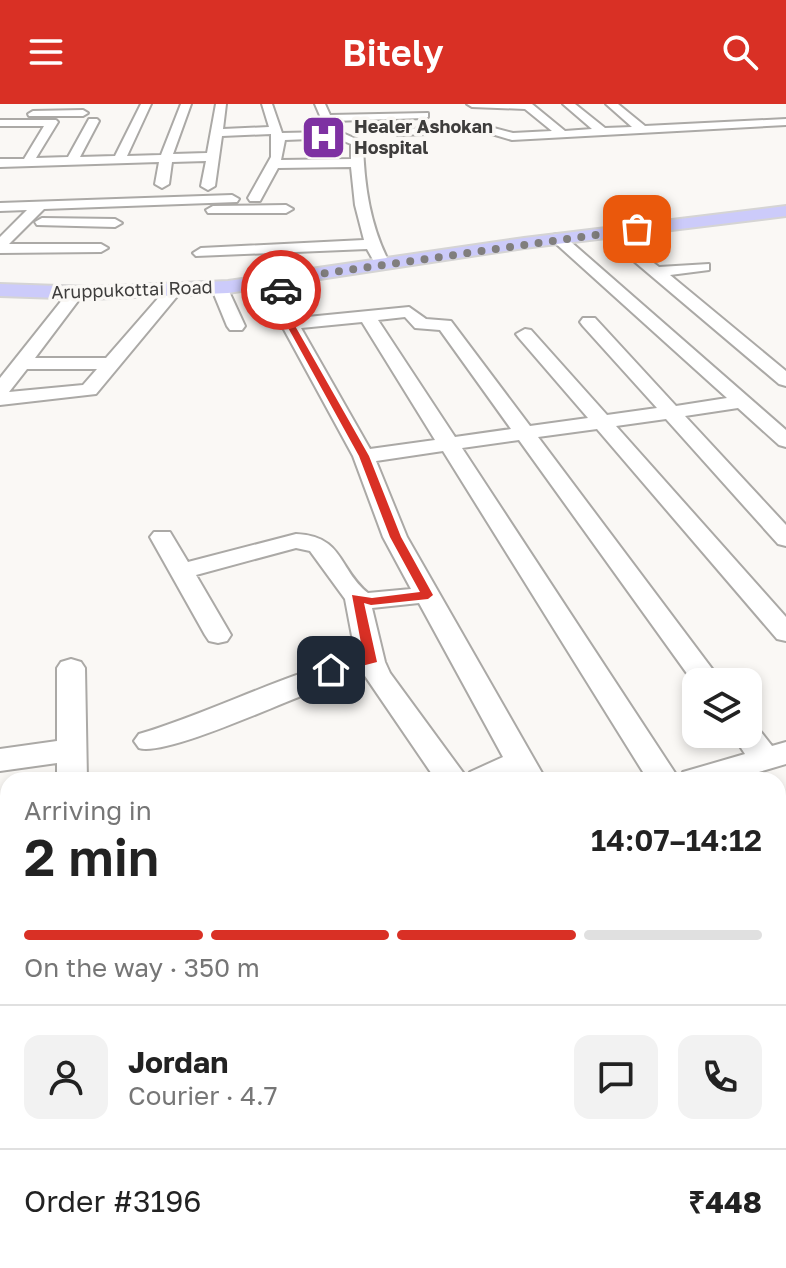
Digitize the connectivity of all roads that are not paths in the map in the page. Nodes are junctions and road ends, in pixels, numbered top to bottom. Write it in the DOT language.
graph roads {
  1 [pos="30,104"];
  2 [pos="45,104"];
  3 [pos="146,104"];
  4 [pos="186,104"];
  5 [pos="221,104"];
  6 [pos="267,104"];
  7 [pos="320,104"];
  8 [pos="472,104"];
  9 [pos="568,104"];
  10 [pos="611,104"];
  11 [pos="390,110"];
  12 [pos="701,111"];
  13 [pos="741,111"];
  14 [pos="662,113"];
  15 [pos="0,114"];
  16 [pos="432,115"];
  17 [pos="482,115"];
  18 [pos="327,118"];
  19 [pos="786,122"];
  20 [pos="0,123"];
  21 [pos="762,124"];
  22 [pos="726,125"];
  23 [pos="681,127"];
  24 [pos="490,130"];
  25 [pos="642,130"];
  26 [pos="602,132"];
  27 [pos="217,133"];
  28 [pos="277,133"];
  29 [pos="562,134"];
  30 [pos="335,135"];
  31 [pos="507,137"];
  32 [pos="437,140"];
  33 [pos="211,157"];
  34 [pos="156,159"];
  35 [pos="119,160"];
  36 [pos="72,161"];
  37 [pos="28,162"];
  38 [pos="0,163"];
  39 [pos="357,163"];
  40 [pos="273,164"];
  41 [pos="111,174"];
  42 [pos="49,176"];
  43 [pos="162,184"];
  44 [pos="208,186"];
  45 [pos="255,198"];
  46 [pos="232,199"];
  47 [pos="124,201"];
  48 [pos="37,206"];
  49 [pos="0,207"];
  50 [pos="786,211"];
  51 [pos="115,223"];
  52 [pos="23,224"];
  53 [pos="0,227"];
  54 [pos="608,232"];
  55 [pos="558,238"];
  56 [pos="370,244"];
  57 [pos="0,247"];
  58 [pos="101,248"];
  59 [pos="271,248"];
  60 [pos="201,253"];
  61 [pos="382,264"];
  62 [pos="704,267"];
  63 [pos="655,272"];
  64 [pos="278,280"];
  65 [pos="219,287"];
  66 [pos="0,290"];
  67 [pos="173,291"];
  68 [pos="76,293"];
  69 [pos="366,315"];
  70 [pos="589,322"];
  71 [pos="290,324"];
  72 [pos="236,326"];
  73 [pos="525,334"];
  74 [pos="20,363"];
  75 [pos="112,364"];
  76 [pos="786,380"];
  77 [pos="1,396"];
  78 [pos="742,402"];
  79 [pos="671,412"];
  80 [pos="602,422"];
  81 [pos="525,433"];
  82 [pos="786,441"];
  83 [pos="449,444"];
  84 [pos="364,456"];
  85 [pos="162,537"];
  86 [pos="786,539"];
  87 [pos="181,571"];
  88 [pos="428,595"];
  89 [pos="357,597"];
  90 [pos="786,633"];
  91 [pos="218,635"];
  92 [pos="371,662"];
  93 [pos="71,668"];
  94 [pos="698,668"];
  95 [pos="149,741"];
  96 [pos="775,756"];
  97 [pos="0,760"];
  98 [pos="72,765"];
  99 [pos="526,771"];
  100 [pos="447,772"];
  101 [pos="659,772"];
  102 [pos="721,772"];
  1 -- 2 [label="street"];
  3 -- 35 [label="street"];
  4 -- 34 [label="street"];
  5 -- 27 [label="street"];
  6 -- 28 [label="street"];
  7 -- 18 [label="street"];
  8 -- 29 [label="street"];
  9 -- 26 [label="street"];
  10 -- 25 [label="street"];
  11 -- 16 [label="street"];
  11 -- 18 [label="street"];
  11 -- 24 [label="street"];
  12 -- 22 [label="street"];
  13 -- 21 [label="street"];
  14 -- 23 [label="street"];
  15 -- 36 [label="street"];
  17 -- 24 [label="street"];
  18 -- 30 [label="street"];
  19 -- 21 [label="street"];
  20 -- 37 [label="street"];
  21 -- 22 [label="street"];
  22 -- 23 [label="street"];
  23 -- 25 [label="street"];
  24 -- 31 [label="street"];
  25 -- 26 [label="street"];
  26 -- 29 [label="street"];
  27 -- 28 [label="street"];
  27 -- 33 [label="street"];
  28 -- 30 [label="street"];
  28 -- 40 [label="street"];
  29 -- 31 [label="street"];
  30 -- 39 [label="street"];
  31 -- 32 [label="street"];
  33 -- 34 [label="street"];
  33 -- 44 [label="street"];
  34 -- 35 [label="street"];
  34 -- 43 [label="street"];
  35 -- 36 [label="street"];
  36 -- 37 [label="street"];
  37 -- 38 [label="street"];
  39 -- 40 [label="street"];
  39 -- 56 [label="street"];
  40 -- 45 [label="street"];
  41 -- 42 [label="street"];
  46 -- 47 [label="street"];
  47 -- 48 [label="street"];
  47 -- 59 [label="street"];
  48 -- 49 [label="street"];
  48 -- 52 [label="street"];
  50 -- 54 [label="main road, Aruppukottai Road"];
  51 -- 52 [label="street"];
  52 -- 53 [label="street"];
  52 -- 57 [label="street"];
  54 -- 55 [label="main road, Aruppukottai Road"];
  54 -- 63 [label="street"];
  55 -- 61 [label="main road, Aruppukottai Road"];
  55 -- 78 [label="street"];
  56 -- 59 [label="street"];
  56 -- 61 [label="street"];
  57 -- 58 [label="street"];
  59 -- 60 [label="street"];
  61 -- 64 [label="main road, Aruppukottai Road"];
  62 -- 63 [label="street"];
  63 -- 76 [label="street"];
  64 -- 65 [label="main road, Aruppukottai Road"];
  64 -- 71 [label="street"];
  65 -- 67 [label="main road, Aruppukottai Road"];
  65 -- 72 [label="street"];
  66 -- 68 [label="main road, Aruppukottai Road"];
  67 -- 68 [label="main road, Aruppukottai Road"];
  67 -- 75 [label="street"];
  68 -- 74 [label="street"];
  69 -- 71 [label="street"];
  69 -- 81 [label="street"];
  69 -- 83 [label="street"];
  70 -- 79 [label="street"];
  71 -- 84 [label="street"];
  73 -- 80 [label="street"];
  74 -- 75 [label="street"];
  74 -- 77 [label="street"];
  75 -- 77 [label="street"];
  78 -- 79 [label="street"];
  78 -- 82 [label="street"];
  79 -- 80 [label="street"];
  79 -- 86 [label="street"];
  80 -- 81 [label="street"];
  80 -- 90 [label="street"];
  81 -- 83 [label="street"];
  81 -- 94 [label="street"];
  83 -- 84 [label="street"];
  83 -- 101 [label="street"];
  84 -- 88 [label="street"];
  85 -- 87 [label="street"];
  87 -- 89 [label="street"];
  87 -- 91 [label="street"];
  88 -- 89 [label="street"];
  88 -- 99 [label="street"];
  89 -- 92 [label="street"];
  92 -- 95 [label="street"];
  92 -- 100 [label="street"];
  93 -- 98 [label="street"];
  96 -- 102 [label="street"];
  97 -- 98 [label="street"];
}
